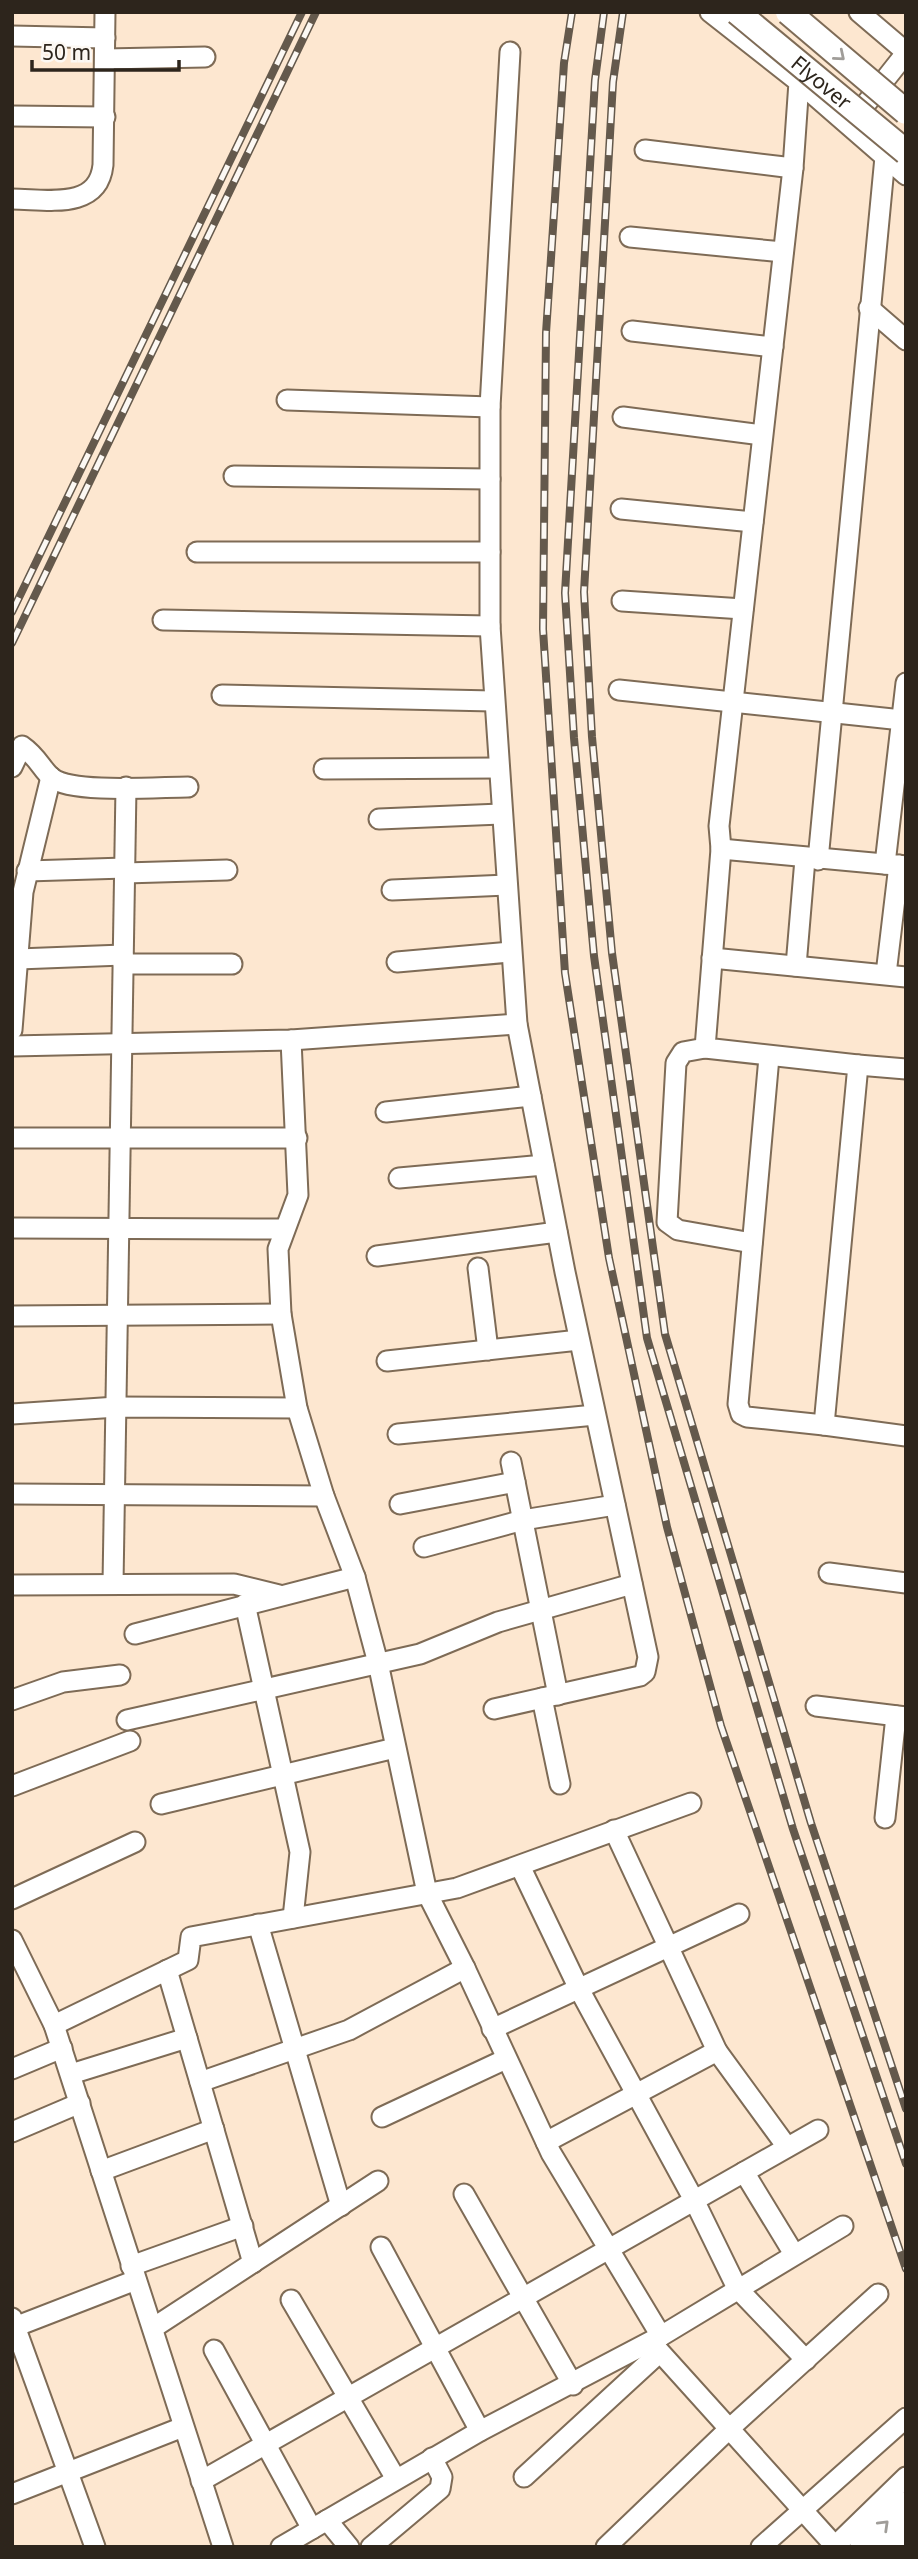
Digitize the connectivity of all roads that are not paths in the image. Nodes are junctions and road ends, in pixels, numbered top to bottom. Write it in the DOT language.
graph roads {
  1 [pos="105,12"];
  2 [pos="710,12"];
  3 [pos="737,12"];
  4 [pos="788,12"];
  5 [pos="859,12"];
  6 [pos="12,36"];
  7 [pos="105,38"];
  8 [pos="510,52"];
  9 [pos="906,53"];
  10 [pos="205,57"];
  11 [pos="105,60"];
  12 [pos="799,82"];
  13 [pos="906,111"];
  14 [pos="12,116"];
  15 [pos="104,117"];
  16 [pos="849,126"];
  17 [pos="645,150"];
  18 [pos="895,155"];
  19 [pos="793,168"];
  20 [pos="906,175"];
  21 [pos="12,199"];
  22 [pos="630,237"];
  23 [pos="783,252"];
  24 [pos="869,308"];
  25 [pos="632,331"];
  26 [pos="906,340"];
  27 [pos="774,347"];
  28 [pos="287,400"];
  29 [pos="490,407"];
  30 [pos="623,417"];
  31 [pos="762,435"];
  32 [pos="233,476"];
  33 [pos="490,479"];
  34 [pos="621,509"];
  35 [pos="753,522"];
  36 [pos="197,552"];
  37 [pos="490,552"];
  38 [pos="622,601"];
  39 [pos="743,609"];
  40 [pos="163,620"];
  41 [pos="490,626"];
  42 [pos="906,683"];
  43 [pos="619,690"];
  44 [pos="222,695"];
  45 [pos="493,701"];
  46 [pos="734,702"];
  47 [pos="834,714"];
  48 [pos="902,720"];
  49 [pos="12,767"];
  50 [pos="498,768"];
  51 [pos="901,768"];
  52 [pos="324,769"];
  53 [pos="51,778"];
  54 [pos="126,787"];
  55 [pos="188,788"];
  56 [pos="501,814"];
  57 [pos="379,819"];
  58 [pos="721,849"];
  59 [pos="812,859"];
  60 [pos="897,865"];
  61 [pos="125,870"];
  62 [pos="227,870"];
  63 [pos="27,872"];
  64 [pos="507,885"];
  65 [pos="393,890"];
  66 [pos="16,949"];
  67 [pos="511,952"];
  68 [pos="712,958"];
  69 [pos="123,960"];
  70 [pos="397,962"];
  71 [pos="232,964"];
  72 [pos="796,966"];
  73 [pos="886,974"];
  74 [pos="906,977"];
  75 [pos="517,1024"];
  76 [pos="12,1030"];
  77 [pos="291,1040"];
  78 [pos="122,1044"];
  79 [pos="12,1046"];
  80 [pos="705,1048"];
  81 [pos="768,1056"];
  82 [pos="858,1065"];
  83 [pos="906,1069"];
  84 [pos="531,1096"];
  85 [pos="386,1112"];
  86 [pos="12,1138"];
  87 [pos="121,1138"];
  88 [pos="297,1138"];
  89 [pos="544,1165"];
  90 [pos="399,1178"];
  91 [pos="12,1228"];
  92 [pos="284,1229"];
  93 [pos="120,1230"];
  94 [pos="557,1232"];
  95 [pos="752,1243"];
  96 [pos="377,1256"];
  97 [pos="478,1268"];
  98 [pos="281,1314"];
  99 [pos="118,1315"];
  100 [pos="12,1316"];
  101 [pos="579,1340"];
  102 [pos="488,1350"];
  103 [pos="387,1361"];
  104 [pos="117,1407"];
  105 [pos="297,1408"];
  106 [pos="12,1414"];
  107 [pos="596,1415"];
  108 [pos="824,1425"];
  109 [pos="398,1434"];
  110 [pos="906,1436"];
  111 [pos="511,1462"];
  112 [pos="515,1482"];
  113 [pos="12,1494"];
  114 [pos="115,1495"];
  115 [pos="324,1496"];
  116 [pos="400,1504"];
  117 [pos="615,1505"];
  118 [pos="523,1520"];
  119 [pos="424,1547"];
  120 [pos="829,1573"];
  121 [pos="355,1577"];
  122 [pos="906,1583"];
  123 [pos="113,1584"];
  124 [pos="632,1584"];
  125 [pos="12,1585"];
  126 [pos="279,1595"];
  127 [pos="245,1604"];
  128 [pos="540,1610"];
  129 [pos="135,1634"];
  130 [pos="378,1663"];
  131 [pos="120,1675"];
  132 [pos="265,1689"];
  133 [pos="550,1696"];
  134 [pos="12,1700"];
  135 [pos="817,1706"];
  136 [pos="494,1709"];
  137 [pos="901,1717"];
  138 [pos="127,1720"];
  139 [pos="130,1741"];
  140 [pos="395,1748"];
  141 [pos="285,1774"];
  142 [pos="560,1784"];
  143 [pos="12,1786"];
  144 [pos="691,1803"];
  145 [pos="162,1804"];
  146 [pos="885,1818"];
  147 [pos="614,1830"];
  148 [pos="135,1842"];
  149 [pos="521,1868"];
  150 [pos="427,1894"];
  151 [pos="12,1899"];
  152 [pos="739,1914"];
  153 [pos="293,1918"];
  154 [pos="258,1924"];
  155 [pos="12,1940"];
  156 [pos="667,1947"];
  157 [pos="465,1968"];
  158 [pos="167,1970"];
  159 [pos="579,1989"];
  160 [pos="54,2025"];
  161 [pos="492,2029"];
  162 [pos="187,2038"];
  163 [pos="62,2048"];
  164 [pos="295,2048"];
  165 [pos="717,2051"];
  166 [pos="506,2059"];
  167 [pos="12,2068"];
  168 [pos="71,2074"];
  169 [pos="200,2082"];
  170 [pos="635,2092"];
  171 [pos="80,2103"];
  172 [pos="382,2117"];
  173 [pos="214,2129"];
  174 [pos="818,2130"];
  175 [pos="12,2132"];
  176 [pos="545,2142"];
  177 [pos="787,2147"];
  178 [pos="101,2171"];
  179 [pos="744,2172"];
  180 [pos="378,2181"];
  181 [pos="464,2194"];
  182 [pos="694,2200"];
  183 [pos="341,2206"];
  184 [pos="243,2226"];
  185 [pos="842,2226"];
  186 [pos="381,2247"];
  187 [pos="610,2250"];
  188 [pos="794,2255"];
  189 [pos="254,2263"];
  190 [pos="134,2273"];
  191 [pos="737,2288"];
  192 [pos="878,2294"];
  193 [pos="523,2298"];
  194 [pos="291,2300"];
  195 [pos="13,2324"];
  196 [pos="153,2328"];
  197 [pos="657,2343"];
  198 [pos="435,2348"];
  199 [pos="214,2350"];
  200 [pos="806,2360"];
  201 [pos="573,2385"];
  202 [pos="348,2397"];
  203 [pos="906,2418"];
  204 [pos="183,2427"];
  205 [pos="729,2429"];
  206 [pos="480,2431"];
  207 [pos="266,2444"];
  208 [pos="432,2458"];
  209 [pos="68,2471"];
  210 [pos="524,2477"];
  211 [pos="906,2477"];
  212 [pos="396,2479"];
  213 [pos="201,2481"];
  214 [pos="12,2494"];
  215 [pos="906,2504"];
  216 [pos="801,2509"];
  217 [pos="320,2524"];
  218 [pos="906,2530"];
  219 [pos="835,2546"];
  220 [pos="95,2547"];
  221 [pos="223,2547"];
  222 [pos="281,2547"];
  223 [pos="349,2547"];
  224 [pos="370,2547"];
  225 [pos="606,2547"];
  226 [pos="761,2547"];
  227 [pos="862,2547"];
  228 [pos="889,2547"];
  1 -- 7 [label="street"];
  2 -- 12 [label="street"];
  3 -- 18 [label="main road, Flyover, bridge"];
  4 -- 13 [label="main road, Flyover, one-way, bridge"];
  5 -- 9 [label="street"];
  6 -- 7 [label="street"];
  7 -- 11 [label="street"];
  8 -- 29 [label="street"];
  9 -- 16 [label="street"];
  10 -- 11 [label="street"];
  11 -- 15 [label="street"];
  12 -- 16 [label="street"];
  12 -- 19 [label="street"];
  14 -- 15 [label="street"];
  15 -- 21 [label="street"];
  16 -- 18 [label="street"];
  17 -- 19 [label="street"];
  18 -- 20 [label="street"];
  18 -- 24 [label="street"];
  19 -- 23 [label="street"];
  22 -- 23 [label="street"];
  23 -- 27 [label="street"];
  24 -- 26 [label="street"];
  24 -- 47 [label="street"];
  25 -- 27 [label="street"];
  27 -- 31 [label="street"];
  28 -- 29 [label="street"];
  29 -- 33 [label="street"];
  30 -- 31 [label="street"];
  31 -- 35 [label="street"];
  32 -- 33 [label="street"];
  33 -- 37 [label="street"];
  34 -- 35 [label="street"];
  35 -- 39 [label="street"];
  36 -- 37 [label="street"];
  37 -- 41 [label="street"];
  38 -- 39 [label="street"];
  39 -- 46 [label="street"];
  40 -- 41 [label="street"];
  41 -- 45 [label="street"];
  42 -- 48 [label="street"];
  43 -- 46 [label="street"];
  44 -- 45 [label="street"];
  45 -- 50 [label="street"];
  46 -- 47 [label="street"];
  46 -- 58 [label="street"];
  47 -- 48 [label="street"];
  47 -- 59 [label="street"];
  48 -- 51 [label="street"];
  49 -- 53 [label="street"];
  50 -- 52 [label="street"];
  50 -- 56 [label="street"];
  51 -- 60 [label="street"];
  53 -- 54 [label="street"];
  53 -- 63 [label="street"];
  54 -- 55 [label="street"];
  54 -- 61 [label="street"];
  56 -- 57 [label="street"];
  56 -- 64 [label="street"];
  58 -- 59 [label="street"];
  58 -- 68 [label="street"];
  59 -- 60 [label="street"];
  59 -- 72 [label="street"];
  60 -- 73 [label="street"];
  61 -- 62 [label="street"];
  61 -- 63 [label="street"];
  61 -- 69 [label="street"];
  63 -- 66 [label="street"];
  64 -- 65 [label="street"];
  64 -- 67 [label="street"];
  66 -- 69 [label="street"];
  66 -- 76 [label="street"];
  67 -- 70 [label="street"];
  67 -- 75 [label="street"];
  68 -- 72 [label="street"];
  68 -- 80 [label="street"];
  69 -- 71 [label="street"];
  69 -- 78 [label="street"];
  72 -- 73 [label="street"];
  73 -- 74 [label="street"];
  75 -- 77 [label="street"];
  75 -- 84 [label="street"];
  77 -- 78 [label="street"];
  77 -- 88 [label="street"];
  78 -- 79 [label="street"];
  78 -- 87 [label="street"];
  80 -- 81 [label="street"];
  80 -- 95 [label="street"];
  81 -- 82 [label="street"];
  81 -- 95 [label="street"];
  82 -- 83 [label="street"];
  82 -- 108 [label="street"];
  84 -- 85 [label="street"];
  84 -- 89 [label="street"];
  86 -- 87 [label="street"];
  87 -- 88 [label="street"];
  87 -- 93 [label="street"];
  88 -- 92 [label="street"];
  89 -- 90 [label="street"];
  89 -- 94 [label="street"];
  91 -- 93 [label="street"];
  92 -- 93 [label="street"];
  92 -- 98 [label="street"];
  93 -- 99 [label="street"];
  94 -- 96 [label="street"];
  94 -- 101 [label="street"];
  95 -- 108 [label="street"];
  97 -- 102 [label="street"];
  98 -- 99 [label="street"];
  98 -- 105 [label="street"];
  99 -- 100 [label="street"];
  99 -- 104 [label="street"];
  101 -- 102 [label="street"];
  101 -- 107 [label="street"];
  102 -- 103 [label="street"];
  104 -- 105 [label="street"];
  104 -- 106 [label="street"];
  104 -- 114 [label="street"];
  105 -- 115 [label="street"];
  107 -- 109 [label="street"];
  107 -- 117 [label="street"];
  108 -- 110 [label="street"];
  111 -- 112 [label="street"];
  112 -- 116 [label="street"];
  112 -- 118 [label="street"];
  113 -- 114 [label="street"];
  114 -- 115 [label="street"];
  114 -- 123 [label="street"];
  115 -- 121 [label="street"];
  117 -- 118 [label="street"];
  117 -- 124 [label="street"];
  118 -- 119 [label="street"];
  118 -- 128 [label="street"];
  120 -- 122 [label="street"];
  121 -- 126 [label="street"];
  121 -- 130 [label="street"];
  123 -- 125 [label="street"];
  123 -- 126 [label="street"];
  124 -- 128 [label="street"];
  124 -- 133 [label="street"];
  126 -- 127 [label="street"];
  127 -- 129 [label="street"];
  127 -- 132 [label="street"];
  128 -- 130 [label="street"];
  128 -- 133 [label="street"];
  130 -- 132 [label="street"];
  130 -- 140 [label="street"];
  131 -- 134 [label="street"];
  132 -- 138 [label="street"];
  132 -- 141 [label="street"];
  133 -- 136 [label="street"];
  133 -- 142 [label="street"];
  135 -- 137 [label="street"];
  137 -- 146 [label="street"];
  139 -- 143 [label="street"];
  140 -- 141 [label="street"];
  140 -- 150 [label="street"];
  141 -- 145 [label="street"];
  141 -- 153 [label="street"];
  144 -- 147 [label="street"];
  147 -- 149 [label="street"];
  147 -- 156 [label="street"];
  148 -- 151 [label="street"];
  149 -- 150 [label="street"];
  149 -- 159 [label="street"];
  150 -- 153 [label="street"];
  150 -- 157 [label="street"];
  152 -- 156 [label="street"];
  153 -- 154 [label="street"];
  154 -- 158 [label="street"];
  154 -- 164 [label="street"];
  155 -- 160 [label="street"];
  156 -- 159 [label="street"];
  156 -- 165 [label="street"];
  157 -- 161 [label="street"];
  157 -- 164 [label="street"];
  158 -- 160 [label="street"];
  158 -- 162 [label="street"];
  159 -- 161 [label="street"];
  159 -- 170 [label="street"];
  160 -- 163 [label="street"];
  161 -- 166 [label="street"];
  162 -- 168 [label="street"];
  162 -- 169 [label="street"];
  163 -- 167 [label="street"];
  163 -- 168 [label="street"];
  164 -- 169 [label="street"];
  164 -- 183 [label="street"];
  165 -- 170 [label="street"];
  165 -- 177 [label="street"];
  166 -- 172 [label="street"];
  166 -- 176 [label="street"];
  168 -- 171 [label="street"];
  169 -- 173 [label="street"];
  170 -- 176 [label="street"];
  170 -- 182 [label="street"];
  171 -- 175 [label="street"];
  171 -- 178 [label="street"];
  173 -- 178 [label="street"];
  173 -- 184 [label="street"];
  174 -- 177 [label="street"];
  176 -- 187 [label="street"];
  177 -- 179 [label="street"];
  178 -- 190 [label="street"];
  179 -- 182 [label="street"];
  179 -- 188 [label="street"];
  180 -- 183 [label="street"];
  181 -- 193 [label="street"];
  182 -- 187 [label="street"];
  182 -- 191 [label="street"];
  183 -- 189 [label="street"];
  184 -- 189 [label="street"];
  184 -- 190 [label="street"];
  185 -- 188 [label="street"];
  186 -- 198 [label="street"];
  187 -- 193 [label="street"];
  187 -- 197 [label="street"];
  188 -- 191 [label="street"];
  189 -- 196 [label="street"];
  190 -- 195 [label="street"];
  190 -- 196 [label="street"];
  191 -- 197 [label="street"];
  191 -- 200 [label="street"];
  192 -- 200 [label="street"];
  193 -- 198 [label="street"];
  193 -- 201 [label="street"];
  194 -- 202 [label="street"];
  195 -- 209 [label="street"];
  196 -- 204 [label="street"];
  197 -- 201 [label="street"];
  197 -- 205 [label="street"];
  197 -- 210 [label="street"];
  198 -- 202 [label="street"];
  198 -- 206 [label="street"];
  199 -- 207 [label="street"];
  200 -- 205 [label="street"];
  201 -- 206 [label="street"];
  202 -- 207 [label="street"];
  202 -- 212 [label="street"];
  203 -- 216 [label="street"];
  204 -- 209 [label="street"];
  204 -- 213 [label="street"];
  205 -- 216 [label="street"];
  205 -- 225 [label="street"];
  206 -- 208 [label="street"];
  207 -- 213 [label="street"];
  207 -- 217 [label="street"];
  208 -- 212 [label="street"];
  208 -- 224 [label="street"];
  209 -- 214 [label="street"];
  209 -- 220 [label="street"];
  211 -- 219 [label="street"];
  212 -- 217 [label="street"];
  213 -- 221 [label="street"];
  227 -- 215 [label="main road, one-way"];
  216 -- 219 [label="street"];
  216 -- 226 [label="street"];
  217 -- 222 [label="street"];
  217 -- 223 [label="street"];
  218 -- 228 [label="main road"];
}
